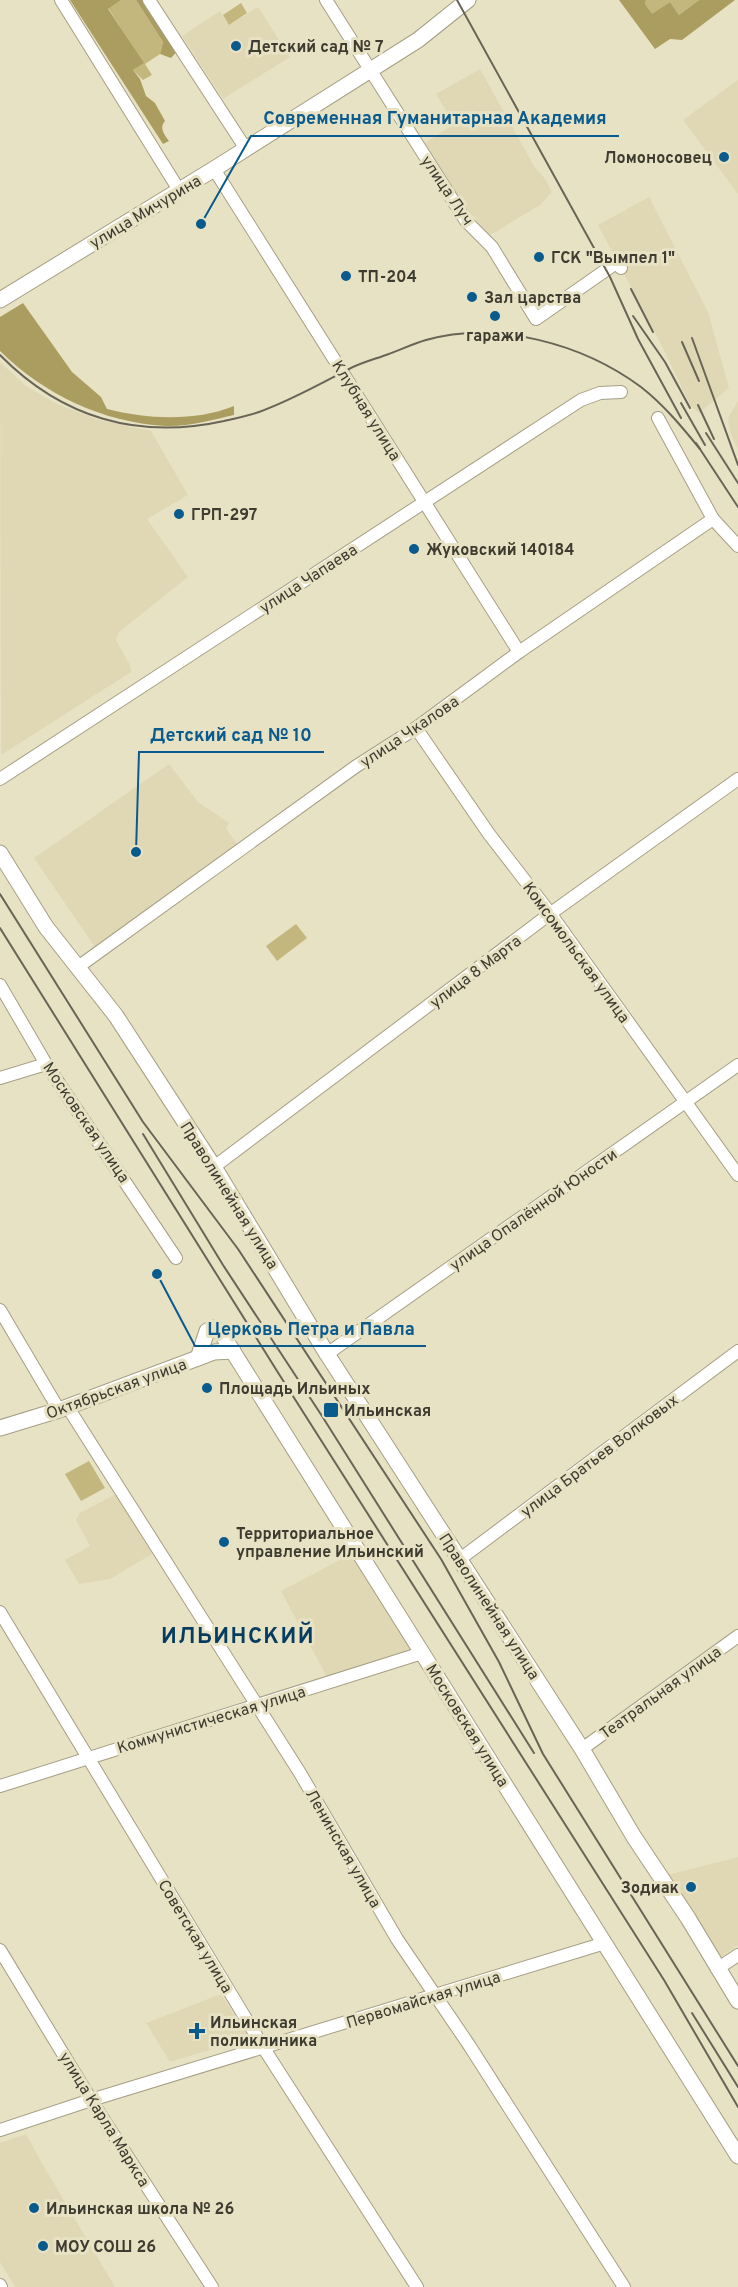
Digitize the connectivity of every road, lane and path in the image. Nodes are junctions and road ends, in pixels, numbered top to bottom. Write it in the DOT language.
graph roads {
  1 [pos="61,0"];
  2 [pos="149,0"];
  3 [pos="326,0"];
  4 [pos="468,0"];
  5 [pos="371,70"];
  6 [pos="246,149"];
  7 [pos="214,169"];
  8 [pos="179,190"];
  9 [pos="621,268"];
  10 [pos="0,300"];
  11 [pos="621,392"];
  12 [pos="658,418"];
  13 [pos="424,502"];
  14 [pos="712,519"];
  15 [pos="738,546"];
  16 [pos="519,652"];
  17 [pos="416,729"];
  18 [pos="0,779"];
  19 [pos="738,779"];
  20 [pos="0,853"];
  21 [pos="550,913"];
  22 [pos="78,967"];
  23 [pos="0,985"];
  24 [pos="46,1064"];
  25 [pos="738,1065"];
  26 [pos="0,1078"];
  27 [pos="685,1102"];
  28 [pos="214,1167"];
  29 [pos="738,1175"];
  30 [pos="176,1258"];
  31 [pos="0,1310"];
  32 [pos="233,1351"];
  33 [pos="738,1351"];
  34 [pos="327,1354"];
  35 [pos="198,1358"];
  36 [pos="63,1408"];
  37 [pos="0,1428"];
  38 [pos="460,1559"];
  39 [pos="0,1612"];
  40 [pos="738,1636"];
  41 [pos="422,1653"];
  42 [pos="255,1704"];
  43 [pos="582,1749"];
  44 [pos="88,1757"];
  45 [pos="0,1786"];
  46 [pos="605,1943"];
  47 [pos="0,1950"];
  48 [pos="738,1955"];
  49 [pos="717,1969"];
  50 [pos="436,1995"];
  51 [pos="738,2001"];
  52 [pos="264,2047"];
  53 [pos="91,2100"];
  54 [pos="0,2130"];
  55 [pos="738,2156"];
  56 [pos="212,2287"];
  57 [pos="417,2287"];
  58 [pos="624,2287"];
  1 -- 8 [label="street"];
  2 -- 6 [label="street"];
  3 -- 5 [label="street, улица Луч"];
  4 -- 5 [label="main road, улица Мичурина"];
  5 -- 6 [label="main road, улица Мичурина"];
  5 -- 9 [label="street, улица Луч"];
  6 -- 7 [label="main road, улица Мичурина"];
  7 -- 8 [label="main road, улица Мичурина"];
  7 -- 13 [label="street, Клубная улица"];
  8 -- 10 [label="main road, улица Мичурина"];
  11 -- 13 [label="street, улица Чапаева"];
  12 -- 14 [label="street"];
  13 -- 16 [label="street, Клубная улица"];
  13 -- 18 [label="street, улица Чапаева"];
  14 -- 15 [label="street"];
  14 -- 16 [label="street, улица Чкалова"];
  16 -- 17 [label="street, улица Чкалова"];
  17 -- 21 [label="street, Комсомольская улица"];
  17 -- 22 [label="street, улица Чкалова"];
  19 -- 21 [label="street, улица 8 Марта"];
  20 -- 22 [label="main road, Праволинейная улица"];
  21 -- 27 [label="street, Комсомольская улица"];
  21 -- 28 [label="street, улица 8 Марта"];
  22 -- 28 [label="main road, Праволинейная улица"];
  23 -- 24 [label="street, Московская улица"];
  24 -- 26 [label="street"];
  24 -- 30 [label="street, Московская улица"];
  25 -- 27 [label="street, улица Опалённой Юности"];
  27 -- 29 [label="street, Комсомольская улица"];
  27 -- 34 [label="street, улица Опалённой Юности"];
  28 -- 34 [label="main road, Праволинейная улица"];
  31 -- 36 [label="street, Ленинская улица"];
  32 -- 35 [label="main road, Октябрьская улица"];
  32 -- 35 [label="main road, Московская улица"];
  32 -- 41 [label="main road, Московская улица"];
  33 -- 38 [label="street, улица Братьев Волковых"];
  34 -- 38 [label="main road, Праволинейная улица"];
  35 -- 36 [label="main road, Октябрьская улица"];
  36 -- 37 [label="main road, Октябрьская улица"];
  36 -- 42 [label="street, Ленинская улица"];
  38 -- 43 [label="main road, Праволинейная улица"];
  39 -- 44 [label="street, Советская улица"];
  40 -- 43 [label="street, Театральная улица"];
  41 -- 42 [label="street, Коммунистическая улица"];
  41 -- 46 [label="main road, Московская улица"];
  42 -- 44 [label="street, Коммунистическая улица"];
  42 -- 50 [label="street, Ленинская улица"];
  43 -- 49 [label="main road, Праволинейная улица"];
  44 -- 45 [label="street, Коммунистическая улица"];
  44 -- 52 [label="street, Советская улица"];
  46 -- 50 [label="street, Первомайская улица"];
  46 -- 55 [label="main road, Московская улица"];
  47 -- 53 [label="street, улица Карла Маркса"];
  48 -- 49 [label="street"];
  49 -- 51 [label="main road, Праволинейная улица"];
  50 -- 52 [label="street, Первомайская улица"];
  50 -- 58 [label="street, Ленинская улица"];
  52 -- 53 [label="street, Первомайская улица"];
  52 -- 57 [label="street, Советская улица"];
  53 -- 54 [label="street, Первомайская улица"];
  53 -- 56 [label="street, улица Карла Маркса"];
}
